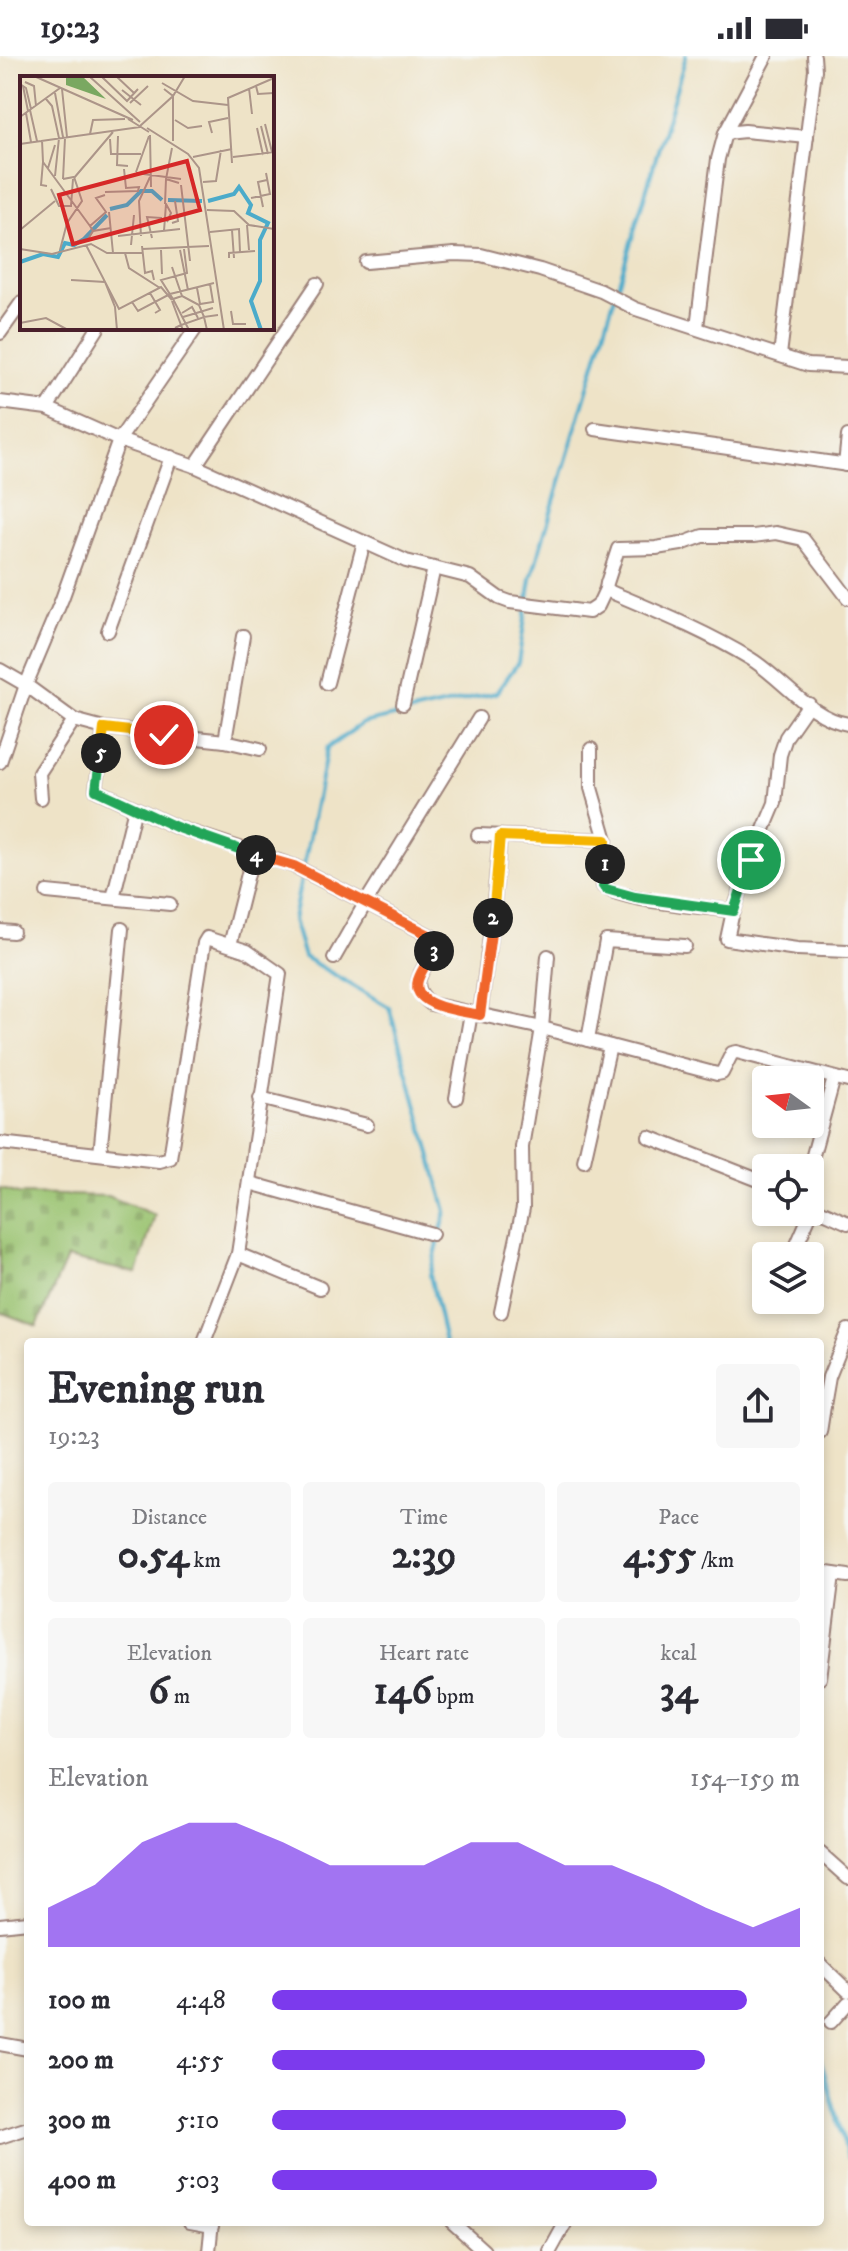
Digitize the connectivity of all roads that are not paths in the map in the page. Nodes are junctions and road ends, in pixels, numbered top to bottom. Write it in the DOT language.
graph roads {
  1 [pos="766,56"];
  2 [pos="814,56"];
  3 [pos="725,133"];
  4 [pos="807,137"];
  5 [pos="366,262"];
  6 [pos="317,284"];
  7 [pos="20,305"];
  8 [pos="697,327"];
  9 [pos="97,330"];
  10 [pos="195,330"];
  11 [pos="0,333"];
  12 [pos="780,355"];
  13 [pos="848,367"];
  14 [pos="0,402"];
  15 [pos="47,408"];
  16 [pos="595,429"];
  17 [pos="848,436"];
  18 [pos="119,440"];
  19 [pos="171,457"];
  20 [pos="847,465"];
  21 [pos="195,466"];
  22 [pos="364,542"];
  23 [pos="434,568"];
  24 [pos="606,589"];
  25 [pos="848,598"];
  26 [pos="108,631"];
  27 [pos="243,636"];
  28 [pos="0,670"];
  29 [pos="327,683"];
  30 [pos="26,685"];
  31 [pos="403,704"];
  32 [pos="809,704"];
  33 [pos="479,718"];
  34 [pos="74,720"];
  35 [pos="848,724"];
  36 [pos="104,728"];
  37 [pos="225,741"];
  38 [pos="260,749"];
  39 [pos="591,749"];
  40 [pos="1,757"];
  41 [pos="41,798"];
  42 [pos="135,808"];
  43 [pos="478,835"];
  44 [pos="500,836"];
  45 [pos="606,840"];
  46 [pos="253,854"];
  47 [pos="47,892"];
  48 [pos="113,898"];
  49 [pos="366,902"];
  50 [pos="170,904"];
  51 [pos="734,911"];
  52 [pos="122,929"];
  53 [pos="230,945"];
  54 [pos="685,946"];
  55 [pos="848,951"];
  56 [pos="548,956"];
  57 [pos="334,958"];
  58 [pos="475,1014"];
  59 [pos="542,1028"];
  60 [pos="588,1040"];
  61 [pos="610,1046"];
  62 [pos="834,1078"];
  63 [pos="848,1081"];
  64 [pos="260,1098"];
  65 [pos="456,1098"];
  66 [pos="367,1125"];
  67 [pos="649,1137"];
  68 [pos="0,1143"];
  69 [pos="100,1154"];
  70 [pos="813,1154"];
  71 [pos="584,1161"];
  72 [pos="752,1177"];
  73 [pos="250,1183"];
  74 [pos="824,1212"];
  75 [pos="848,1223"];
  76 [pos="432,1234"];
  77 [pos="238,1254"];
  78 [pos="320,1288"];
  79 [pos="501,1312"];
  80 [pos="848,1330"];
  81 [pos="206,1338"];
  82 [pos="824,1397"];
  83 [pos="827,1573"];
  84 [pos="848,1576"];
  85 [pos="824,1618"];
  86 [pos="824,1857"];
  87 [pos="848,1878"];
  88 [pos="24,1922"];
  89 [pos="0,1925"];
  90 [pos="824,1968"];
  91 [pos="848,1991"];
  92 [pos="848,2003"];
  93 [pos="831,2022"];
  94 [pos="0,2044"];
  95 [pos="24,2048"];
  96 [pos="24,2129"];
  97 [pos="0,2137"];
  98 [pos="212,2226"];
  99 [pos="456,2226"];
  100 [pos="564,2226"];
  101 [pos="209,2251"];
  102 [pos="484,2251"];
  103 [pos="550,2251"];
  1 -- 3 [label="street"];
  2 -- 4 [label="street"];
  3 -- 4 [label="street"];
  3 -- 8 [label="street"];
  4 -- 12 [label="street"];
  5 -- 8 [label="street"];
  6 -- 21 [label="street"];
  7 -- 11 [label="street"];
  8 -- 12 [label="street"];
  9 -- 15 [label="street"];
  10 -- 18 [label="street"];
  12 -- 13 [label="street"];
  14 -- 15 [label="street"];
  15 -- 18 [label="street"];
  16 -- 20 [label="street"];
  17 -- 20 [label="street"];
  18 -- 19 [label="street"];
  18 -- 30 [label="street"];
  19 -- 21 [label="street"];
  19 -- 26 [label="street"];
  21 -- 22 [label="street"];
  22 -- 23 [label="street"];
  22 -- 29 [label="street"];
  23 -- 24 [label="street"];
  23 -- 31 [label="street"];
  24 -- 25 [label="street"];
  24 -- 32 [label="street"];
  27 -- 37 [label="street"];
  28 -- 30 [label="street"];
  30 -- 34 [label="street"];
  30 -- 40 [label="street"];
  32 -- 35 [label="street"];
  32 -- 51 [label="street"];
  33 -- 49 [label="street"];
  34 -- 36 [label="street"];
  34 -- 41 [label="street"];
  36 -- 37 [label="street"];
  36 -- 42 [label="street"];
  37 -- 38 [label="street"];
  39 -- 45 [label="street"];
  42 -- 46 [label="street"];
  42 -- 48 [label="street"];
  43 -- 44 [label="street"];
  44 -- 45 [label="street"];
  44 -- 58 [label="street"];
  45 -- 51 [label="street"];
  46 -- 49 [label="street"];
  46 -- 53 [label="street"];
  47 -- 48 [label="street"];
  48 -- 50 [label="street"];
  49 -- 57 [label="street"];
  49 -- 58 [label="street"];
  51 -- 55 [label="street"];
  52 -- 69 [label="street"];
  53 -- 64 [label="street"];
  53 -- 69 [label="street"];
  54 -- 60 [label="street"];
  56 -- 59 [label="street"];
  58 -- 59 [label="street"];
  58 -- 65 [label="street"];
  59 -- 60 [label="street"];
  59 -- 79 [label="street"];
  60 -- 61 [label="street"];
  61 -- 62 [label="street"];
  61 -- 71 [label="street"];
  62 -- 63 [label="street"];
  62 -- 70 [label="street"];
  64 -- 66 [label="street"];
  64 -- 73 [label="street"];
  67 -- 72 [label="street"];
  68 -- 69 [label="street"];
  73 -- 76 [label="street"];
  73 -- 77 [label="street"];
  74 -- 75 [label="street"];
  77 -- 78 [label="street"];
  77 -- 81 [label="street"];
  80 -- 82 [label="street"];
  83 -- 84 [label="street"];
  83 -- 85 [label="street"];
  86 -- 87 [label="street"];
  88 -- 89 [label="street"];
  90 -- 91 [label="street"];
  92 -- 93 [label="street"];
  94 -- 95 [label="street"];
  96 -- 97 [label="street"];
  98 -- 101 [label="street"];
  99 -- 102 [label="street"];
  100 -- 103 [label="street"];
}
